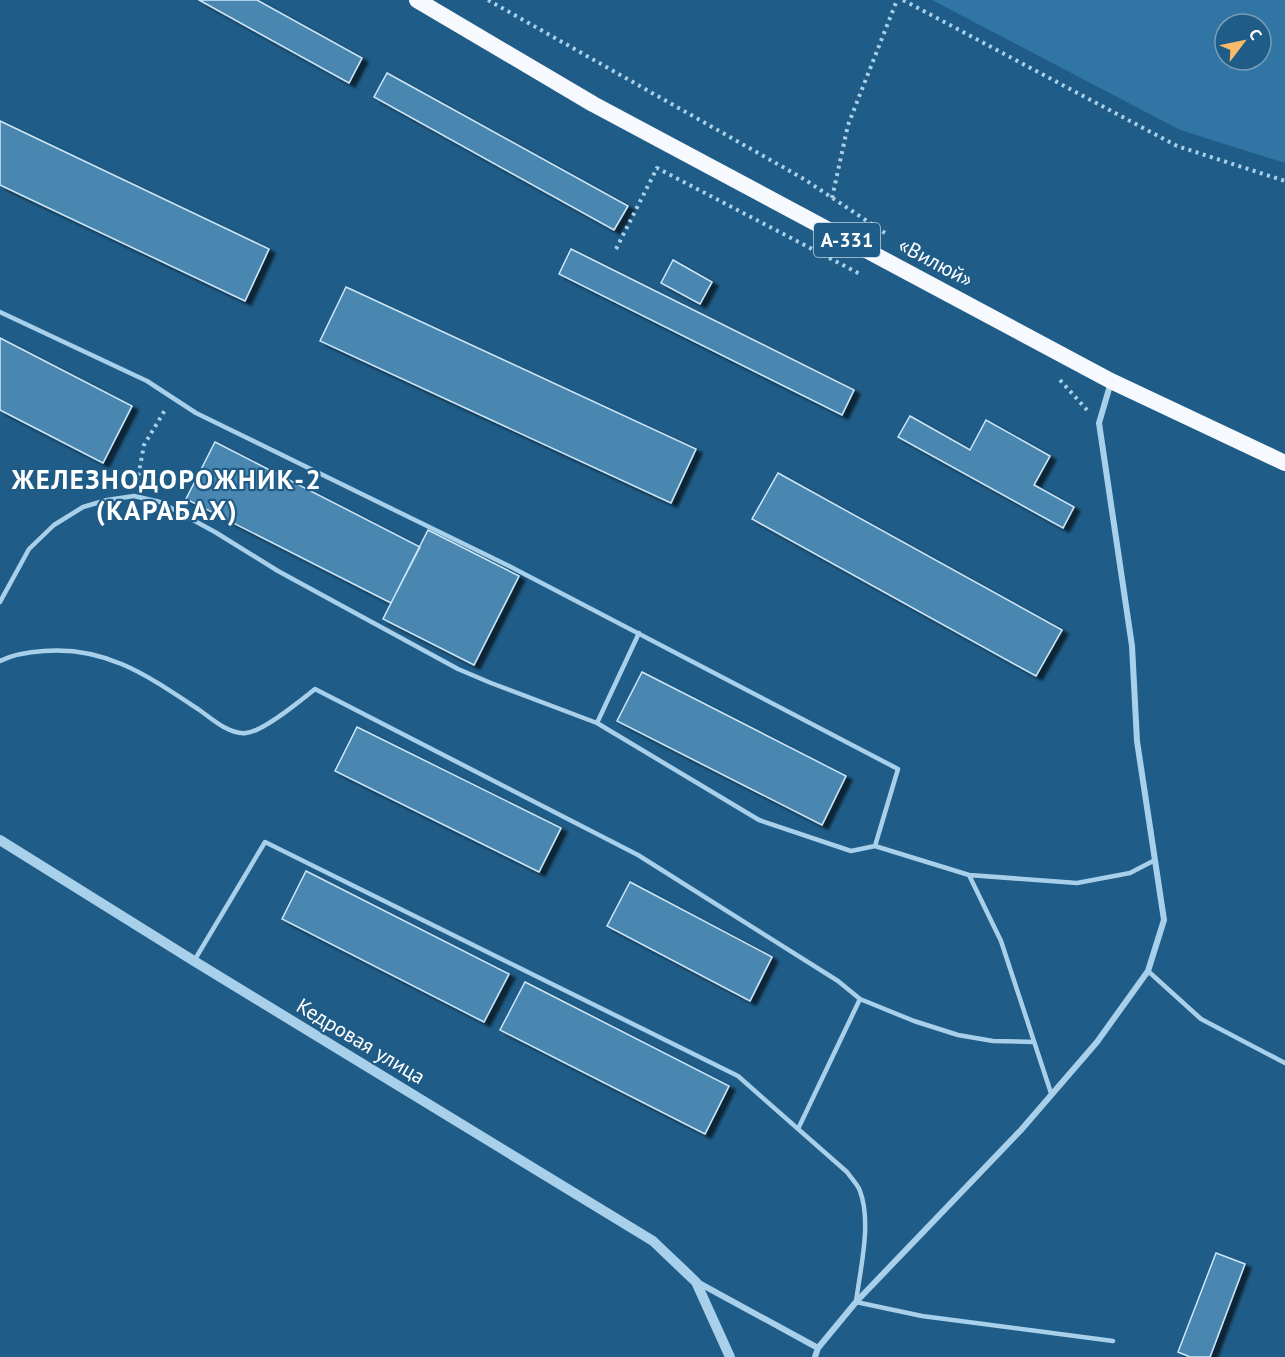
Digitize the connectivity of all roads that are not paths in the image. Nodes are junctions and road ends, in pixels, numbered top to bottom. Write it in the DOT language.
graph roads {
  1 [pos="417,0"];
  2 [pos="0,312"];
  3 [pos="1111,381"];
  4 [pos="1285,463"];
  5 [pos="0,602"];
  6 [pos="639,633"];
  7 [pos="0,661"];
  8 [pos="597,723"];
  9 [pos="0,840"];
  10 [pos="875,846"];
  11 [pos="1155,860"];
  12 [pos="969,875"];
  13 [pos="194,962"];
  14 [pos="1148,971"];
  15 [pos="860,999"];
  16 [pos="1035,1042"];
  17 [pos="1285,1063"];
  18 [pos="1051,1093"];
  19 [pos="798,1129"];
  20 [pos="696,1282"];
  21 [pos="856,1302"];
  22 [pos="1113,1341"];
  23 [pos="818,1348"];
  24 [pos="730,1357"];
  25 [pos="815,1357"];
  1 -- 3 [label="highway, «Вилюй» / А-331"];
  2 -- 6 [label="lane"];
  3 -- 4 [label="highway, «Вилюй» / А-331"];
  3 -- 11 [label="street"];
  5 -- 8 [label="lane"];
  6 -- 8 [label="lane"];
  6 -- 10 [label="lane"];
  7 -- 15 [label="lane"];
  8 -- 10 [label="lane"];
  9 -- 13 [label="street, Кедровая улица"];
  10 -- 12 [label="lane"];
  11 -- 12 [label="lane"];
  11 -- 14 [label="street"];
  12 -- 16 [label="lane"];
  13 -- 19 [label="lane"];
  13 -- 20 [label="street, Кедровая улица"];
  14 -- 17 [label="lane"];
  14 -- 18 [label="street"];
  15 -- 16 [label="lane"];
  15 -- 19 [label="lane"];
  16 -- 18 [label="lane"];
  18 -- 21 [label="street"];
  19 -- 21 [label="lane"];
  20 -- 23 [label="street"];
  20 -- 24 [label="street"];
  21 -- 22 [label="lane"];
  21 -- 23 [label="street"];
  23 -- 25 [label="street"];
}
